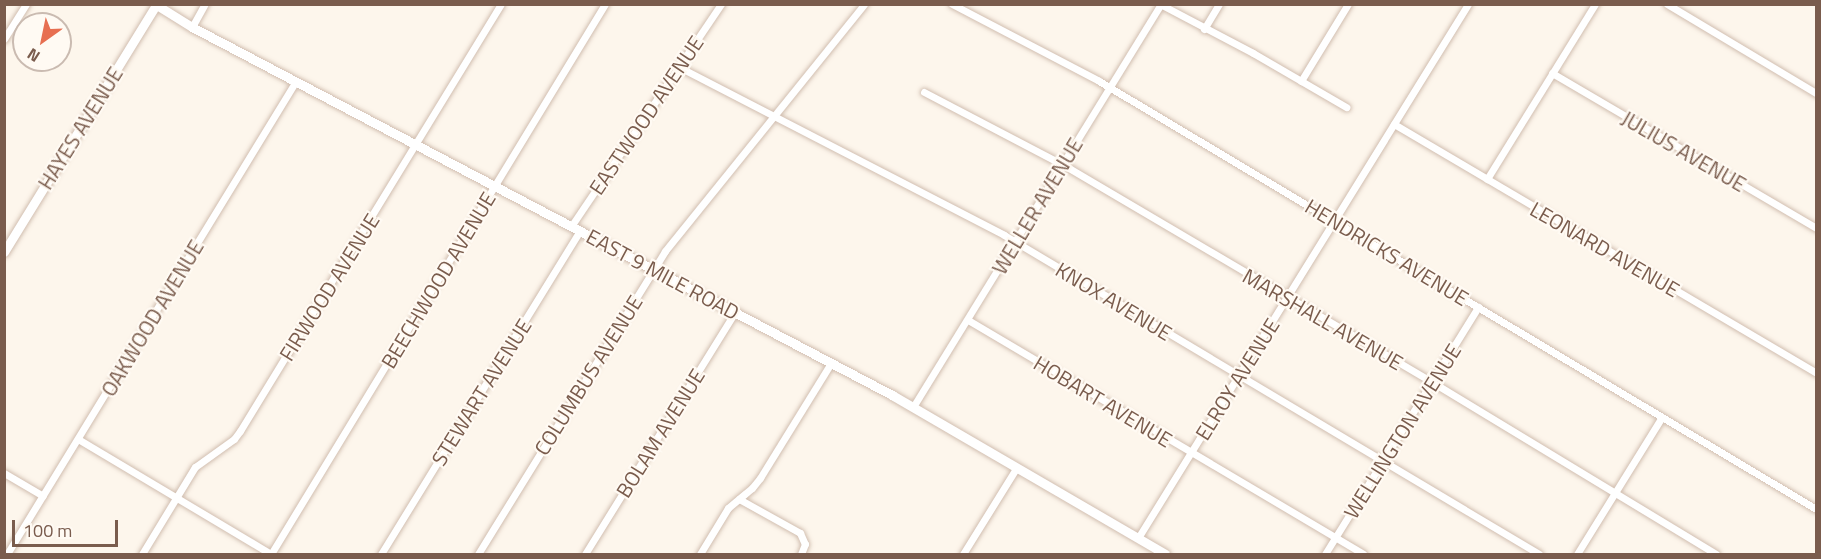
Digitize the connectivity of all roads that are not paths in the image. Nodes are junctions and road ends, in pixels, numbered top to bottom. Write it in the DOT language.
graph roads {
  1 [pos="26,4"];
  2 [pos="205,4"];
  3 [pos="501,4"];
  4 [pos="604,4"];
  5 [pos="721,4"];
  6 [pos="864,4"];
  7 [pos="952,4"];
  8 [pos="1219,4"];
  9 [pos="1348,4"];
  10 [pos="1468,4"];
  11 [pos="1595,4"];
  12 [pos="1667,4"];
  13 [pos="156,5"];
  14 [pos="1160,5"];
  15 [pos="192,27"];
  16 [pos="1204,29"];
  17 [pos="4,39"];
  18 [pos="679,67"];
  19 [pos="1552,73"];
  20 [pos="296,81"];
  21 [pos="1301,81"];
  22 [pos="1110,88"];
  23 [pos="924,92"];
  24 [pos="1816,93"];
  25 [pos="1346,107"];
  26 [pos="774,117"];
  27 [pos="1394,124"];
  28 [pos="416,143"];
  29 [pos="1062,164"];
  30 [pos="1487,179"];
  31 [pos="496,184"];
  32 [pos="1334,221"];
  33 [pos="576,227"];
  34 [pos="1816,228"];
  35 [pos="1015,242"];
  36 [pos="4,252"];
  37 [pos="653,268"];
  38 [pos="1287,298"];
  39 [pos="1478,307"];
  40 [pos="735,312"];
  41 [pos="968,320"];
  42 [pos="831,363"];
  43 [pos="1816,373"];
  44 [pos="1238,376"];
  45 [pos="1432,382"];
  46 [pos="913,407"];
  47 [pos="1662,417"];
  48 [pos="78,439"];
  49 [pos="1191,453"];
  50 [pos="1383,462"];
  51 [pos="1017,467"];
  52 [pos="4,473"];
  53 [pos="1615,494"];
  54 [pos="43,496"];
  55 [pos="176,498"];
  56 [pos="739,499"];
  57 [pos="1816,509"];
  58 [pos="1138,538"];
  59 [pos="1335,538"];
  60 [pos="271,554"];
  61 [pos="8,555"];
  62 [pos="142,555"];
  63 [pos="381,555"];
  64 [pos="478,555"];
  65 [pos="585,555"];
  66 [pos="700,555"];
  67 [pos="801,555"];
  68 [pos="963,555"];
  69 [pos="1165,555"];
  70 [pos="1325,555"];
  71 [pos="1363,555"];
  72 [pos="1539,555"];
  73 [pos="1577,555"];
  74 [pos="1716,555"];
  1 -- 17 [label="street"];
  2 -- 15 [label="street"];
  3 -- 28 [label="street, FIRWOOD AVENUE"];
  4 -- 31 [label="street, BEECHWOOD AVENUE"];
  5 -- 18 [label="street, EASTWOOD AVENUE"];
  6 -- 26 [label="street, COLUMBUS AVENUE"];
  7 -- 22 [label="street, HENDRICKS AVENUE"];
  8 -- 16 [label="street"];
  9 -- 21 [label="street"];
  10 -- 27 [label="street, ELROY AVENUE"];
  11 -- 19 [label="street"];
  12 -- 24 [label="street"];
  13 -- 15 [label="main road, EAST 9 MILE ROAD"];
  13 -- 36 [label="main road, HAYES AVENUE"];
  14 -- 16 [label="street"];
  14 -- 22 [label="street, WELLER AVENUE"];
  15 -- 20 [label="main road, EAST 9 MILE ROAD"];
  16 -- 21 [label="street"];
  18 -- 26 [label="street, KNOX AVENUE"];
  18 -- 33 [label="street, EASTWOOD AVENUE"];
  19 -- 30 [label="street"];
  19 -- 34 [label="street, JULIUS AVENUE"];
  20 -- 28 [label="main road, EAST 9 MILE ROAD"];
  20 -- 48 [label="street, OAKWOOD AVENUE"];
  21 -- 25 [label="street"];
  22 -- 29 [label="street, WELLER AVENUE"];
  22 -- 32 [label="street, HENDRICKS AVENUE"];
  23 -- 29 [label="street, MARSHALL AVENUE"];
  26 -- 35 [label="street, KNOX AVENUE"];
  26 -- 37 [label="street, COLUMBUS AVENUE"];
  27 -- 30 [label="street, LEONARD AVENUE"];
  27 -- 32 [label="street, ELROY AVENUE"];
  28 -- 31 [label="main road, EAST 9 MILE ROAD"];
  28 -- 55 [label="street, FIRWOOD AVENUE"];
  29 -- 35 [label="street, WELLER AVENUE"];
  29 -- 38 [label="street, MARSHALL AVENUE"];
  30 -- 43 [label="street, LEONARD AVENUE"];
  31 -- 33 [label="main road, EAST 9 MILE ROAD"];
  31 -- 60 [label="street, BEECHWOOD AVENUE"];
  32 -- 38 [label="street, ELROY AVENUE"];
  32 -- 39 [label="street, HENDRICKS AVENUE"];
  33 -- 37 [label="main road, EAST 9 MILE ROAD"];
  33 -- 63 [label="street, STEWART AVENUE"];
  35 -- 41 [label="street, WELLER AVENUE"];
  35 -- 44 [label="street, KNOX AVENUE"];
  37 -- 40 [label="main road, EAST 9 MILE ROAD"];
  37 -- 64 [label="street, COLUMBUS AVENUE"];
  38 -- 44 [label="street, ELROY AVENUE"];
  38 -- 45 [label="street, MARSHALL AVENUE"];
  39 -- 45 [label="street, WELLINGTON AVENUE"];
  39 -- 47 [label="street, HENDRICKS AVENUE"];
  40 -- 42 [label="main road, EAST 9 MILE ROAD"];
  40 -- 65 [label="street, BOLAM AVENUE"];
  41 -- 46 [label="street, WELLER AVENUE"];
  41 -- 49 [label="street, HOBART AVENUE"];
  42 -- 46 [label="main road, EAST 9 MILE ROAD"];
  42 -- 56 [label="street"];
  44 -- 49 [label="street, ELROY AVENUE"];
  44 -- 50 [label="street, KNOX AVENUE"];
  45 -- 50 [label="street, WELLINGTON AVENUE"];
  45 -- 53 [label="street, MARSHALL AVENUE"];
  46 -- 51 [label="main road, EAST 9 MILE ROAD"];
  47 -- 53 [label="street"];
  47 -- 57 [label="street, HENDRICKS AVENUE"];
  48 -- 54 [label="street, OAKWOOD AVENUE"];
  48 -- 55 [label="street"];
  49 -- 58 [label="street, ELROY AVENUE"];
  49 -- 59 [label="street, HOBART AVENUE"];
  50 -- 59 [label="street, WELLINGTON AVENUE"];
  50 -- 72 [label="street, KNOX AVENUE"];
  51 -- 58 [label="main road, EAST 9 MILE ROAD"];
  51 -- 68 [label="street"];
  52 -- 54 [label="street"];
  53 -- 73 [label="street"];
  53 -- 74 [label="street, MARSHALL AVENUE"];
  54 -- 61 [label="street, OAKWOOD AVENUE"];
  55 -- 60 [label="street"];
  55 -- 62 [label="street, FIRWOOD AVENUE"];
  56 -- 66 [label="street"];
  56 -- 67 [label="street"];
  58 -- 69 [label="main road, EAST 9 MILE ROAD"];
  59 -- 70 [label="street, WELLINGTON AVENUE"];
  59 -- 71 [label="street, HOBART AVENUE"];
}
